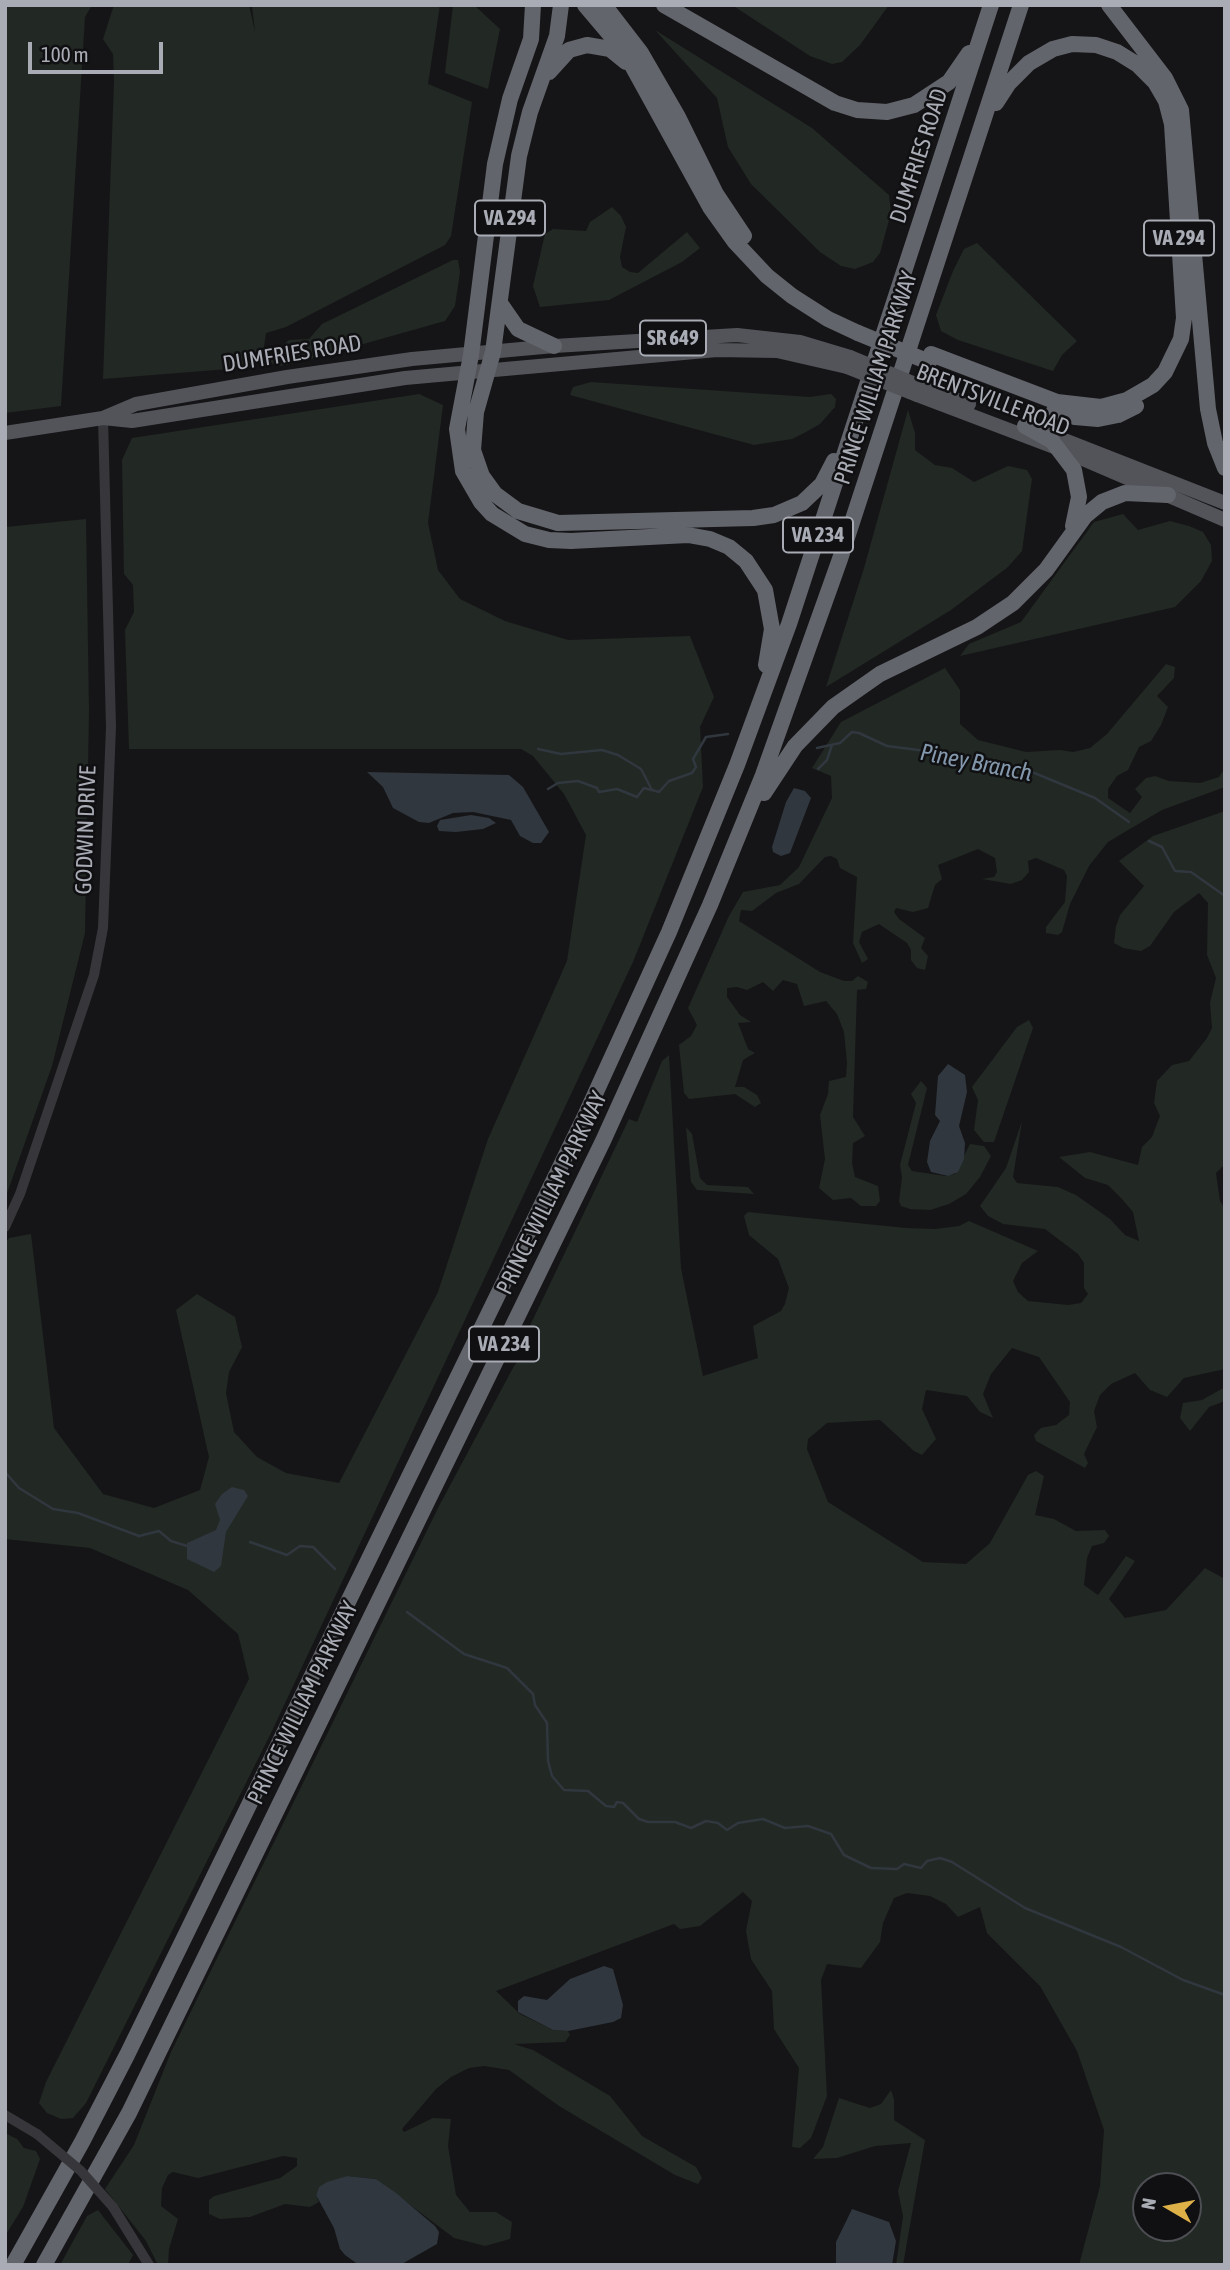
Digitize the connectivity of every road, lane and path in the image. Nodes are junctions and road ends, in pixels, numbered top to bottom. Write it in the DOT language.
graph roads {
  1 [pos="533,5"];
  2 [pos="561,5"];
  3 [pos="585,5"];
  4 [pos="604,5"];
  5 [pos="664,5"];
  6 [pos="1021,5"];
  7 [pos="1109,5"];
  8 [pos="990,7"];
  9 [pos="639,77"];
  10 [pos="539,87"];
  11 [pos="978,136"];
  12 [pos="1198,287"];
  13 [pos="500,303"];
  14 [pos="860,329"];
  15 [pos="554,346"];
  16 [pos="492,352"];
  17 [pos="879,352"];
  18 [pos="471,355"];
  19 [pos="930,358"];
  20 [pos="848,362"];
  21 [pos="486,369"];
  22 [pos="467,371"];
  23 [pos="919,390"];
  24 [pos="103,418"];
  25 [pos="1025,426"];
  26 [pos="5,433"];
  27 [pos="1062,450"];
  28 [pos="1225,468"];
  29 [pos="1168,495"];
  30 [pos="1225,503"];
  31 [pos="1225,520"];
  32 [pos="1068,538"];
  33 [pos="740,758"];
  34 [pos="730,857"];
  35 [pos="5,1227"];
  36 [pos="5,2115"];
  37 [pos="13,2265"];
  38 [pos="44,2265"];
  39 [pos="149,2265"];
  1 -- 18 [label="highway, VA 294"];
  2 -- 10 [label="highway, VA 294"];
  3 -- 9 [label="highway"];
  4 -- 14 [label="highway, VA 294"];
  5 -- 8 [label="highway"];
  6 -- 11 [label="highway, VA 234"];
  7 -- 12 [label="highway"];
  8 -- 17 [label="highway, DUMFRIES ROAD / VA 234"];
  9 -- 10 [label="highway"];
  9 -- 14 [label="highway"];
  10 -- 13 [label="highway, VA 294"];
  11 -- 19 [label="highway, VA 294"];
  11 -- 34 [label="highway, PRINCE WILLIAM PARKWAY / VA 234"];
  12 -- 19 [label="highway"];
  12 -- 28 [label="highway"];
  13 -- 15 [label="highway"];
  13 -- 16 [label="highway, VA 294"];
  14 -- 19 [label="highway, VA 294"];
  15 -- 16 [label="main road, BRENTSVILLE ROAD / SR 649"];
  15 -- 20 [label="main road, BRENTSVILLE ROAD / SR 649"];
  16 -- 18 [label="main road, DUMFRIES ROAD"];
  16 -- 21 [label="highway, VA 294"];
  17 -- 21 [label="highway"];
  17 -- 33 [label="highway, DUMFRIES ROAD / VA 234"];
  18 -- 22 [label="highway, VA 294"];
  18 -- 24 [label="main road, DUMFRIES ROAD"];
  20 -- 21 [label="main road, BRENTSVILLE ROAD / SR 649"];
  20 -- 23 [label="main road, BRENTSVILLE ROAD / SR 649, bridge"];
  21 -- 22 [label="main road, DUMFRIES ROAD"];
  22 -- 24 [label="main road, DUMFRIES ROAD"];
  22 -- 33 [label="highway"];
  23 -- 25 [label="main road, BRENTSVILLE ROAD / SR 649"];
  23 -- 27 [label="main road, BRENTSVILLE ROAD / SR 649"];
  24 -- 26 [label="main road, DUMFRIES ROAD"];
  24 -- 35 [label="street, GODWIN DRIVE"];
  25 -- 27 [label="highway"];
  25 -- 30 [label="main road, BRENTSVILLE ROAD / SR 649"];
  27 -- 29 [label="main road, BRENTSVILLE ROAD / SR 649"];
  27 -- 32 [label="highway"];
  29 -- 31 [label="main road, BRENTSVILLE ROAD / SR 649"];
  29 -- 32 [label="highway"];
  32 -- 34 [label="highway"];
  33 -- 37 [label="highway, PRINCE WILLIAM PARKWAY / VA 234"];
  34 -- 38 [label="highway, PRINCE WILLIAM PARKWAY / VA 234"];
  36 -- 39 [label="street, bridge"];
}
